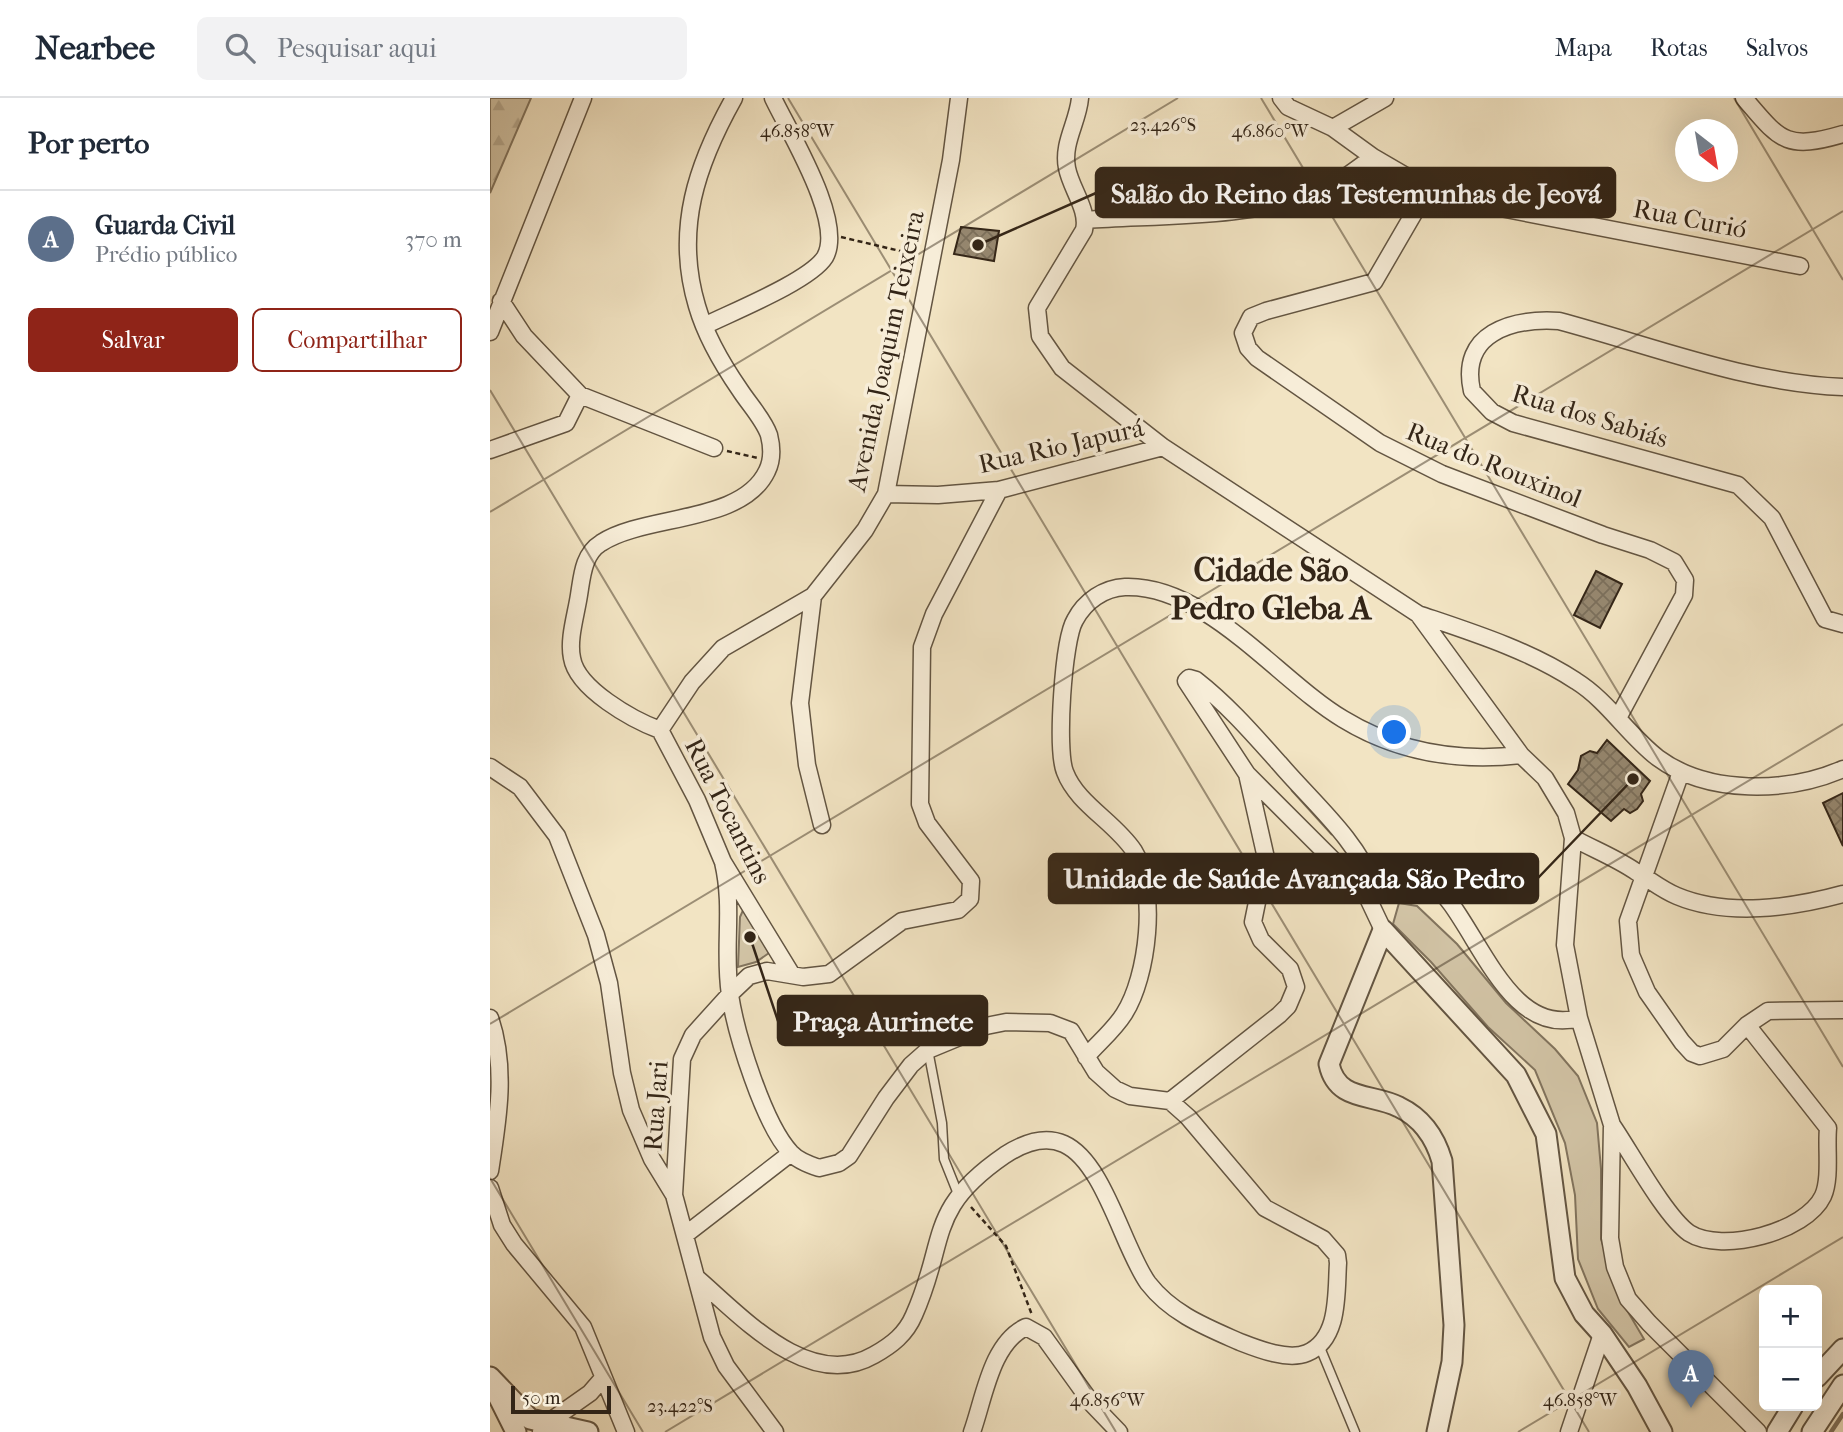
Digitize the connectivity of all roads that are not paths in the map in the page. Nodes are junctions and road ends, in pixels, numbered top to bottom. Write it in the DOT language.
graph roads {
  1 [pos="583,98"];
  2 [pos="734,98"];
  3 [pos="773,98"];
  4 [pos="959,98"];
  5 [pos="1281,98"];
  6 [pos="1385,98"];
  7 [pos="1744,98"];
  8 [pos="1084,101"];
  9 [pos="1333,128"];
  10 [pos="1843,134"];
  11 [pos="1373,157"];
  12 [pos="1428,189"];
  13 [pos="1087,219"];
  14 [pos="1800,266"];
  15 [pos="501,301"];
  16 [pos="704,326"];
  17 [pos="490,332"];
  18 [pos="1843,387"];
  19 [pos="580,396"];
  20 [pos="1163,447"];
  21 [pos="713,448"];
  22 [pos="490,450"];
  23 [pos="999,490"];
  24 [pos="886,494"];
  25 [pos="813,596"];
  26 [pos="1418,614"];
  27 [pos="1843,624"];
  28 [pos="1618,718"];
  29 [pos="660,730"];
  30 [pos="1521,755"];
  31 [pos="490,767"];
  32 [pos="1843,769"];
  33 [pos="1681,772"];
  34 [pos="1247,774"];
  35 [pos="822,825"];
  36 [pos="1573,838"];
  37 [pos="723,862"];
  38 [pos="1645,877"];
  39 [pos="1371,891"];
  40 [pos="1843,894"];
  41 [pos="1383,930"];
  42 [pos="792,975"];
  43 [pos="730,994"];
  44 [pos="1843,1010"];
  45 [pos="490,1018"];
  46 [pos="1579,1018"];
  47 [pos="1747,1024"];
  48 [pos="928,1050"];
  49 [pos="1086,1058"];
  50 [pos="1170,1101"];
  51 [pos="1612,1125"];
  52 [pos="1835,1125"];
  53 [pos="791,1153"];
  54 [pos="490,1171"];
  55 [pos="490,1188"];
  56 [pos="958,1194"];
  57 [pos="674,1195"];
  58 [pos="685,1235"];
  59 [pos="698,1279"];
  60 [pos="1602,1334"];
  61 [pos="1318,1345"];
  62 [pos="1842,1351"];
  63 [pos="1822,1372"];
  64 [pos="490,1378"];
  65 [pos="603,1378"];
  66 [pos="1843,1385"];
  67 [pos="1790,1411"];
  68 [pos="543,1428"];
  69 [pos="515,1432"];
  70 [pos="589,1432"];
  71 [pos="626,1432"];
  72 [pos="775,1432"];
  73 [pos="972,1432"];
  74 [pos="1119,1432"];
  75 [pos="1355,1432"];
  76 [pos="1437,1432"];
  77 [pos="1569,1432"];
  78 [pos="1662,1432"];
  79 [pos="1758,1432"];
  80 [pos="1777,1432"];
  81 [pos="1812,1432"];
  1 -- 15 [label="street"];
  2 -- 16 [label="street"];
  3 -- 16 [label="street"];
  4 -- 24 [label="street, Avenida Joaquim Teixeira"];
  5 -- 9 [label="street, Rua Curió"];
  6 -- 9 [label="street"];
  7 -- 10 [label="street"];
  8 -- 13 [label="street"];
  9 -- 11 [label="street, Rua Curió"];
  11 -- 12 [label="street, Rua Curió"];
  11 -- 13 [label="street"];
  12 -- 14 [label="street, Rua Curió"];
  12 -- 28 [label="street, Rua do Rouxinol"];
  13 -- 20 [label="street"];
  15 -- 17 [label="street"];
  15 -- 19 [label="street"];
  16 -- 29 [label="street, Rua Tocantins"];
  18 -- 27 [label="street, Rua dos Sabiás"];
  19 -- 21 [label="street"];
  19 -- 22 [label="street"];
  20 -- 23 [label="street, Rua Rio Japurá"];
  20 -- 26 [label="street"];
  23 -- 24 [label="street, Rua Rio Japurá"];
  23 -- 42 [label="street, Rua Jari"];
  24 -- 25 [label="street, Avenida Joaquim Teixeira"];
  25 -- 29 [label="street, Avenida Joaquim Teixeira"];
  25 -- 35 [label="street"];
  26 -- 28 [label="street"];
  26 -- 30 [label="street"];
  28 -- 33 [label="street"];
  29 -- 37 [label="street, Rua Tocantins"];
  30 -- 36 [label="street"];
  30 -- 49 [label="street"];
  31 -- 57 [label="street"];
  32 -- 33 [label="street"];
  33 -- 38 [label="street"];
  34 -- 39 [label="street"];
  34 -- 39 [label="street"];
  34 -- 50 [label="street"];
  36 -- 38 [label="street"];
  36 -- 46 [label="street"];
  37 -- 42 [label="street, Rua Tocantins"];
  37 -- 43 [label="street"];
  38 -- 40 [label="street"];
  38 -- 47 [label="street"];
  39 -- 41 [label="street"];
  39 -- 46 [label="street"];
  41 -- 60 [label="street"];
  41 -- 76 [label="street"];
  42 -- 43 [label="street, Rua Jari"];
  43 -- 53 [label="street"];
  43 -- 57 [label="street, Rua Jari"];
  44 -- 47 [label="street"];
  45 -- 54 [label="street"];
  46 -- 51 [label="street"];
  47 -- 52 [label="street"];
  48 -- 49 [label="street"];
  48 -- 53 [label="street"];
  48 -- 56 [label="lane"];
  49 -- 50 [label="street"];
  50 -- 61 [label="street"];
  51 -- 52 [label="street"];
  51 -- 79 [label="street"];
  53 -- 58 [label="street"];
  55 -- 65 [label="street"];
  56 -- 59 [label="street"];
  56 -- 61 [label="street"];
  57 -- 58 [label="street"];
  58 -- 59 [label="street"];
  59 -- 72 [label="street"];
  60 -- 77 [label="street"];
  60 -- 78 [label="street"];
  61 -- 75 [label="lane"];
  62 -- 63 [label="street"];
  64 -- 68 [label="street"];
  64 -- 69 [label="street"];
  65 -- 68 [label="street"];
  65 -- 71 [label="street"];
  66 -- 81 [label="street"];
  67 -- 80 [label="street"];
  68 -- 70 [label="street"];
  73 -- 74 [label="street"];
}
